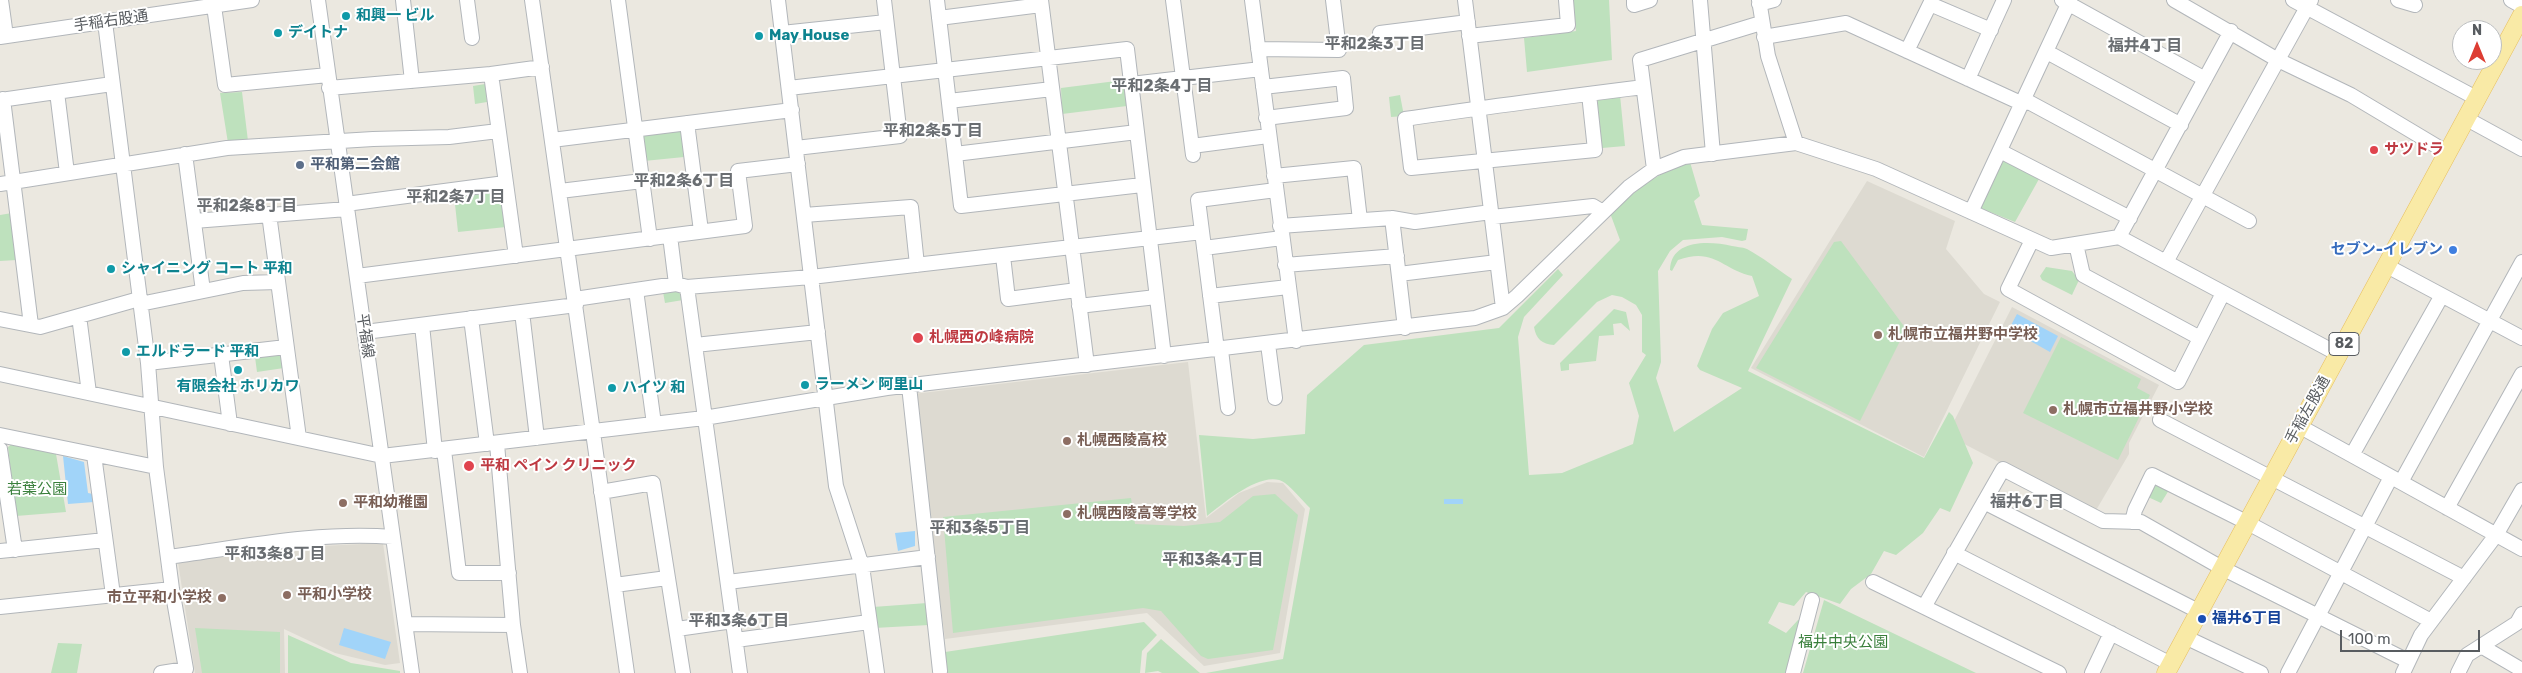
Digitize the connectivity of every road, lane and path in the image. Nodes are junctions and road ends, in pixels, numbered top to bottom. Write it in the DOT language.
graph roads {
  1 [pos="1,0"];
  2 [pos="252,0"];
  3 [pos="318,0"];
  4 [pos="402,0"];
  5 [pos="467,0"];
  6 [pos="532,0"];
  7 [pos="618,0"];
  8 [pos="778,0"];
  9 [pos="884,0"];
  10 [pos="937,0"];
  11 [pos="1173,0"];
  12 [pos="1252,0"];
  13 [pos="1333,0"];
  14 [pos="1465,0"];
  15 [pos="1566,0"];
  16 [pos="1634,0"];
  17 [pos="1650,0"];
  18 [pos="1700,0"];
  19 [pos="1774,0"];
  20 [pos="2004,0"];
  21 [pos="2174,0"];
  22 [pos="2293,0"];
  23 [pos="2399,0"];
  24 [pos="2511,0"];
  25 [pos="2067,1"];
  26 [pos="1041,2"];
  27 [pos="1759,2"];
  28 [pos="2308,4"];
  29 [pos="2415,4"];
  30 [pos="206,5"];
  31 [pos="2522,6"];
  32 [pos="2522,15"];
  33 [pos="939,18"];
  34 [pos="105,22"];
  35 [pos="886,22"];
  36 [pos="1468,22"];
  37 [pos="1761,23"];
  38 [pos="1991,30"];
  39 [pos="2232,32"];
  40 [pos="782,33"];
  41 [pos="1380,33"];
  42 [pos="3,36"];
  43 [pos="1470,36"];
  44 [pos="1764,37"];
  45 [pos="472,38"];
  46 [pos="1703,40"];
  47 [pos="1258,49"];
  48 [pos="1907,51"];
  49 [pos="2047,52"];
  50 [pos="1047,57"];
  51 [pos="2278,60"];
  52 [pos="542,67"];
  53 [pos="945,68"];
  54 [pos="1261,69"];
  55 [pos="491,74"];
  56 [pos="893,75"];
  57 [pos="1183,79"];
  58 [pos="1968,79"];
  59 [pos="2205,79"];
  60 [pos="412,81"];
  61 [pos="328,82"];
  62 [pos="112,84"];
  63 [pos="1131,84"];
  64 [pos="1263,87"];
  65 [pos="1643,87"];
  66 [pos="789,88"];
  67 [pos="1052,89"];
  68 [pos="57,92"];
  69 [pos="1589,94"];
  70 [pos="2478,99"];
  71 [pos="2,100"];
  72 [pos="949,101"];
  73 [pos="2024,102"];
  74 [pos="1480,108"];
  75 [pos="792,110"];
  76 [pos="1266,118"];
  77 [pos="2467,120"];
  78 [pos="686,123"];
  79 [pos="2181,125"];
  80 [pos="635,129"];
  81 [pos="498,131"];
  82 [pos="1137,132"];
  83 [pos="1268,136"];
  84 [pos="552,140"];
  85 [pos="338,142"];
  86 [pos="1058,142"];
  87 [pos="1796,143"];
  88 [pos="796,148"];
  89 [pos="2522,149"];
  90 [pos="2000,151"];
  91 [pos="2448,153"];
  92 [pos="185,154"];
  93 [pos="955,154"];
  94 [pos="1713,154"];
  95 [pos="1486,161"];
  96 [pos="123,164"];
  97 [pos="798,164"];
  98 [pos="1654,169"];
  99 [pos="2155,171"];
  100 [pos="67,173"];
  101 [pos="642,181"];
  102 [pos="14,182"];
  103 [pos="505,183"];
  104 [pos="1275,183"];
  105 [pos="0,184"];
  106 [pos="1142,186"];
  107 [pos="560,191"];
  108 [pos="1065,194"];
  109 [pos="2202,197"];
  110 [pos="347,206"];
  111 [pos="1603,212"];
  112 [pos="1971,212"];
  113 [pos="270,214"];
  114 [pos="804,215"];
  115 [pos="1491,215"];
  116 [pos="1392,218"];
  117 [pos="2130,218"];
  118 [pos="1360,220"];
  119 [pos="194,221"];
  120 [pos="2248,221"];
  121 [pos="701,231"];
  122 [pos="1202,232"];
  123 [pos="1281,232"];
  124 [pos="670,236"];
  125 [pos="2119,237"];
  126 [pos="1150,238"];
  127 [pos="650,239"];
  128 [pos="2032,240"];
  129 [pos="2076,244"];
  130 [pos="1072,248"];
  131 [pos="1204,248"];
  132 [pos="568,250"];
  133 [pos="516,256"];
  134 [pos="1003,256"];
  135 [pos="1396,256"];
  136 [pos="1497,262"];
  137 [pos="2166,262"];
  138 [pos="2522,262"];
  139 [pos="917,265"];
  140 [pos="1285,265"];
  141 [pos="2387,266"];
  142 [pos="1399,274"];
  143 [pos="357,276"];
  144 [pos="811,277"];
  145 [pos="278,282"];
  146 [pos="681,286"];
  147 [pos="1288,287"];
  148 [pos="636,290"];
  149 [pos="1077,290"];
  150 [pos="203,291"];
  151 [pos="2223,292"];
  152 [pos="1210,296"];
  153 [pos="1156,297"];
  154 [pos="2441,297"];
  155 [pos="140,301"];
  156 [pos="575,302"];
  157 [pos="1079,306"];
  158 [pos="1503,308"];
  159 [pos="522,312"];
  160 [pos="80,316"];
  161 [pos="471,318"];
  162 [pos="0,319"];
  163 [pos="2489,322"];
  164 [pos="31,325"];
  165 [pos="422,325"];
  166 [pos="1405,328"];
  167 [pos="364,332"];
  168 [pos="818,332"];
  169 [pos="2200,338"];
  170 [pos="2522,338"];
  171 [pos="1296,341"];
  172 [pos="1268,344"];
  173 [pos="695,345"];
  174 [pos="286,347"];
  175 [pos="1219,350"];
  176 [pos="2338,354"];
  177 [pos="221,355"];
  178 [pos="1164,356"];
  179 [pos="148,364"];
  180 [pos="1087,365"];
  181 [pos="0,374"];
  182 [pos="2522,374"];
  183 [pos="908,386"];
  184 [pos="89,393"];
  185 [pos="827,398"];
  186 [pos="1275,398"];
  187 [pos="151,406"];
  188 [pos="1228,408"];
  189 [pos="704,418"];
  190 [pos="2160,420"];
  191 [pos="230,424"];
  192 [pos="654,424"];
  193 [pos="2299,426"];
  194 [pos="594,431"];
  195 [pos="0,435"];
  196 [pos="298,438"];
  197 [pos="537,438"];
  198 [pos="492,444"];
  199 [pos="0,449"];
  200 [pos="440,450"];
  201 [pos="94,455"];
  202 [pos="2352,455"];
  203 [pos="382,456"];
  204 [pos="156,467"];
  205 [pos="2271,476"];
  206 [pos="2396,480"];
  207 [pos="2522,490"];
  208 [pos="601,492"];
  209 [pos="1984,502"];
  210 [pos="2447,508"];
  211 [pos="2132,522"];
  212 [pos="2246,522"];
  213 [pos="2365,525"];
  214 [pos="2496,536"];
  215 [pos="393,537"];
  216 [pos="105,540"];
  217 [pos="2522,549"];
  218 [pos="15,550"];
  219 [pos="0,551"];
  220 [pos="1954,553"];
  221 [pos="928,556"];
  222 [pos="168,557"];
  223 [pos="862,566"];
  224 [pos="2222,568"];
  225 [pos="2340,572"];
  226 [pos="509,573"];
  227 [pos="668,578"];
  228 [pos="2464,578"];
  229 [pos="728,582"];
  230 [pos="1873,582"];
  231 [pos="615,585"];
  232 [pos="172,589"];
  233 [pos="114,595"];
  234 [pos="1812,600"];
  235 [pos="1924,607"];
  236 [pos="0,608"];
  237 [pos="2198,611"];
  238 [pos="2522,614"];
  239 [pos="2317,615"];
  240 [pos="733,621"];
  241 [pos="2431,621"];
  242 [pos="869,622"];
  243 [pos="405,624"];
  244 [pos="513,626"];
  245 [pos="677,629"];
  246 [pos="2111,633"];
  247 [pos="2185,637"];
  248 [pos="736,640"];
  249 [pos="2481,646"];
  250 [pos="2406,667"];
  251 [pos="2168,668"];
  252 [pos="2518,670"];
  253 [pos="940,671"];
  254 [pos="161,673"];
  255 [pos="412,673"];
  256 [pos="520,673"];
  257 [pos="627,673"];
  258 [pos="683,673"];
  259 [pos="740,673"];
  260 [pos="877,673"];
  261 [pos="1793,673"];
  262 [pos="2059,673"];
  263 [pos="2092,673"];
  264 [pos="2261,673"];
  265 [pos="2288,673"];
  266 [pos="2458,673"];
  1 -- 42 [label="street"];
  2 -- 30 [label="street, 手稲右股通"];
  3 -- 61 [label="street, 平福線"];
  4 -- 60 [label="street"];
  5 -- 45 [label="street"];
  6 -- 52 [label="street"];
  7 -- 80 [label="street"];
  8 -- 40 [label="street"];
  9 -- 35 [label="street"];
  10 -- 33 [label="street"];
  11 -- 57 [label="street"];
  12 -- 47 [label="street"];
  13 -- 47 [label="street"];
  14 -- 36 [label="street"];
  15 -- 43 [label="street"];
  16 -- 17 [label="street"];
  18 -- 46 [label="street"];
  19 -- 27 [label="street"];
  20 -- 38 [label="street"];
  21 -- 39 [label="street"];
  22 -- 28 [label="street"];
  23 -- 29 [label="street"];
  24 -- 31 [label="street"];
  25 -- 49 [label="street"];
  25 -- 59 [label="street"];
  26 -- 33 [label="street"];
  26 -- 50 [label="street"];
  27 -- 37 [label="street"];
  28 -- 51 [label="street"];
  28 -- 70 [label="street"];
  30 -- 34 [label="street, 手稲右股通"];
  30 -- 61 [label="street"];
  32 -- 70 [label="main road, 手稲左股通 / 82"];
  33 -- 53 [label="street"];
  34 -- 42 [label="street, 手稲右股通"];
  34 -- 62 [label="street"];
  35 -- 40 [label="street"];
  35 -- 56 [label="street"];
  36 -- 41 [label="street"];
  36 -- 43 [label="street"];
  37 -- 44 [label="street"];
  37 -- 46 [label="street"];
  38 -- 48 [label="street"];
  38 -- 58 [label="street"];
  39 -- 51 [label="street"];
  39 -- 59 [label="street"];
  40 -- 66 [label="street"];
  43 -- 74 [label="street"];
  44 -- 48 [label="street"];
  44 -- 87 [label="street"];
  46 -- 65 [label="street"];
  46 -- 94 [label="street"];
  47 -- 54 [label="street"];
  48 -- 58 [label="street"];
  49 -- 73 [label="street"];
  49 -- 79 [label="street"];
  50 -- 53 [label="street"];
  50 -- 63 [label="street"];
  50 -- 67 [label="street"];
  51 -- 91 [label="street"];
  51 -- 109 [label="street"];
  52 -- 55 [label="street"];
  52 -- 84 [label="street"];
  53 -- 56 [label="street"];
  53 -- 72 [label="street"];
  54 -- 57 [label="street"];
  54 -- 64 [label="street"];
  55 -- 60 [label="street"];
  55 -- 81 [label="street"];
  56 -- 66 [label="street"];
  56 -- 88 [label="street"];
  57 -- 63 [label="street"];
  57 -- 83 [label="street"];
  58 -- 73 [label="street"];
  59 -- 79 [label="street"];
  60 -- 61 [label="street"];
  61 -- 85 [label="street, 平福線"];
  62 -- 68 [label="street"];
  62 -- 96 [label="street"];
  63 -- 82 [label="street"];
  64 -- 76 [label="street"];
  64 -- 76 [label="street"];
  65 -- 69 [label="street"];
  65 -- 98 [label="street"];
  66 -- 75 [label="street"];
  67 -- 72 [label="street"];
  67 -- 86 [label="street"];
  68 -- 71 [label="street"];
  68 -- 100 [label="street"];
  69 -- 74 [label="street"];
  69 -- 95 [label="street"];
  70 -- 77 [label="main road, 手稲左股通 / 82"];
  71 -- 102 [label="street"];
  72 -- 93 [label="street"];
  73 -- 90 [label="street"];
  73 -- 99 [label="street"];
  74 -- 95 [label="street"];
  74 -- 95 [label="street"];
  75 -- 78 [label="street"];
  75 -- 88 [label="street"];
  76 -- 83 [label="street"];
  77 -- 89 [label="street"];
  77 -- 91 [label="main road, 手稲左股通 / 82"];
  78 -- 80 [label="street"];
  78 -- 121 [label="street"];
  79 -- 99 [label="street"];
  80 -- 84 [label="street"];
  80 -- 101 [label="street"];
  81 -- 85 [label="street"];
  81 -- 103 [label="street"];
  82 -- 86 [label="street"];
  82 -- 106 [label="street"];
  83 -- 104 [label="street"];
  84 -- 107 [label="street"];
  85 -- 92 [label="street"];
  85 -- 110 [label="street, 平福線"];
  86 -- 93 [label="street"];
  86 -- 108 [label="street"];
  87 -- 94 [label="street"];
  87 -- 112 [label="street"];
  88 -- 97 [label="street"];
  90 -- 112 [label="street"];
  90 -- 117 [label="street"];
  91 -- 141 [label="main road, 手稲左股通 / 82"];
  92 -- 96 [label="street"];
  92 -- 119 [label="street"];
  93 -- 108 [label="street"];
  94 -- 98 [label="street"];
  95 -- 115 [label="street"];
  96 -- 100 [label="street"];
  96 -- 155 [label="street"];
  97 -- 114 [label="street"];
  97 -- 121 [label="street"];
  98 -- 111 [label="street"];
  99 -- 109 [label="street"];
  99 -- 117 [label="street"];
  100 -- 102 [label="street"];
  101 -- 107 [label="street"];
  101 -- 127 [label="street"];
  102 -- 105 [label="street"];
  102 -- 164 [label="street"];
  103 -- 110 [label="street"];
  103 -- 133 [label="street"];
  104 -- 118 [label="street"];
  104 -- 122 [label="street"];
  104 -- 123 [label="street"];
  106 -- 108 [label="street"];
  106 -- 126 [label="street"];
  107 -- 132 [label="street"];
  108 -- 130 [label="street"];
  109 -- 120 [label="street"];
  109 -- 137 [label="street"];
  110 -- 113 [label="street"];
  110 -- 143 [label="street, 平福線"];
  111 -- 115 [label="street"];
  111 -- 158 [label="street"];
  112 -- 128 [label="street"];
  113 -- 119 [label="street"];
  113 -- 145 [label="street"];
  114 -- 139 [label="street"];
  114 -- 144 [label="street"];
  115 -- 116 [label="street"];
  115 -- 136 [label="street"];
  116 -- 118 [label="street"];
  116 -- 135 [label="street"];
  117 -- 125 [label="street"];
  118 -- 123 [label="street"];
  119 -- 150 [label="street"];
  121 -- 124 [label="street"];
  122 -- 126 [label="street"];
  122 -- 131 [label="street"];
  123 -- 131 [label="street"];
  123 -- 140 [label="street"];
  124 -- 127 [label="street"];
  124 -- 146 [label="street"];
  125 -- 129 [label="street"];
  125 -- 137 [label="street"];
  126 -- 130 [label="street"];
  126 -- 153 [label="street"];
  127 -- 132 [label="street"];
  128 -- 129 [label="street"];
  128 -- 169 [label="street"];
  129 -- 169 [label="street"];
  130 -- 134 [label="street"];
  130 -- 149 [label="street"];
  131 -- 152 [label="street"];
  132 -- 133 [label="street"];
  132 -- 156 [label="street"];
  133 -- 143 [label="street"];
  134 -- 139 [label="street"];
  134 -- 149 [label="street"];
  135 -- 140 [label="street"];
  135 -- 142 [label="street"];
  136 -- 142 [label="street"];
  136 -- 158 [label="street"];
  137 -- 151 [label="street"];
  138 -- 163 [label="street"];
  139 -- 144 [label="street"];
  140 -- 147 [label="street"];
  141 -- 154 [label="street"];
  141 -- 176 [label="main road, 手稲左股通 / 82"];
  142 -- 166 [label="street"];
  143 -- 167 [label="street, 平福線"];
  144 -- 146 [label="street"];
  144 -- 168 [label="street"];
  145 -- 150 [label="street"];
  145 -- 174 [label="street"];
  146 -- 148 [label="street"];
  146 -- 173 [label="street"];
  147 -- 152 [label="street"];
  147 -- 171 [label="street"];
  148 -- 156 [label="street"];
  148 -- 192 [label="street"];
  149 -- 157 [label="street"];
  150 -- 155 [label="street"];
  151 -- 169 [label="street"];
  151 -- 176 [label="street"];
  152 -- 175 [label="street"];
  153 -- 157 [label="street"];
  153 -- 178 [label="street"];
  154 -- 163 [label="street"];
  154 -- 202 [label="street"];
  155 -- 160 [label="street"];
  155 -- 179 [label="street"];
  156 -- 159 [label="street"];
  156 -- 194 [label="street"];
  157 -- 180 [label="street"];
  158 -- 166 [label="street"];
  159 -- 161 [label="street"];
  159 -- 197 [label="street"];
  160 -- 164 [label="street"];
  160 -- 184 [label="street"];
  161 -- 165 [label="street"];
  161 -- 198 [label="street"];
  162 -- 164 [label="street"];
  163 -- 170 [label="street"];
  163 -- 206 [label="street"];
  165 -- 167 [label="street"];
  165 -- 200 [label="street"];
  166 -- 171 [label="street"];
  167 -- 203 [label="street, 平福線"];
  168 -- 173 [label="street"];
  168 -- 185 [label="street"];
  171 -- 172 [label="street"];
  172 -- 175 [label="street"];
  172 -- 186 [label="street"];
  173 -- 189 [label="street"];
  174 -- 177 [label="street"];
  174 -- 196 [label="street"];
  175 -- 178 [label="street"];
  175 -- 188 [label="street"];
  176 -- 193 [label="main road, 手稲左股通 / 82"];
  177 -- 179 [label="street"];
  177 -- 191 [label="street"];
  178 -- 180 [label="street"];
  179 -- 187 [label="street"];
  180 -- 183 [label="street"];
  181 -- 184 [label="street"];
  182 -- 210 [label="street"];
  183 -- 185 [label="street"];
  183 -- 221 [label="street"];
  184 -- 187 [label="street"];
  185 -- 189 [label="street"];
  185 -- 223 [label="street"];
  187 -- 191 [label="street"];
  187 -- 204 [label="street"];
  189 -- 192 [label="street"];
  189 -- 229 [label="street"];
  190 -- 205 [label="street"];
  191 -- 196 [label="street"];
  192 -- 194 [label="street"];
  193 -- 202 [label="street"];
  193 -- 205 [label="main road, 手稲左股通 / 82"];
  194 -- 197 [label="street"];
  194 -- 208 [label="street"];
  195 -- 201 [label="street"];
  196 -- 203 [label="street"];
  197 -- 198 [label="street"];
  198 -- 200 [label="street"];
  198 -- 226 [label="street"];
  199 -- 218 [label="street"];
  200 -- 203 [label="street"];
  200 -- 226 [label="street"];
  201 -- 204 [label="street"];
  201 -- 216 [label="street"];
  202 -- 206 [label="street"];
  203 -- 215 [label="street, 平福線"];
  204 -- 222 [label="street"];
  205 -- 212 [label="main road, 手稲左股通 / 82"];
  205 -- 213 [label="street"];
  206 -- 210 [label="street"];
  206 -- 213 [label="street"];
  207 -- 214 [label="street"];
  208 -- 227 [label="street"];
  208 -- 231 [label="street"];
  209 -- 211 [label="street"];
  209 -- 220 [label="street"];
  209 -- 237 [label="street"];
  210 -- 214 [label="street"];
  211 -- 212 [label="street"];
  211 -- 224 [label="street"];
  212 -- 224 [label="main road, 手稲左股通 / 82"];
  212 -- 225 [label="street"];
  213 -- 225 [label="street"];
  213 -- 228 [label="street"];
  214 -- 217 [label="street"];
  214 -- 228 [label="street"];
  215 -- 222 [label="street"];
  215 -- 243 [label="street, 平福線"];
  216 -- 218 [label="street"];
  216 -- 233 [label="street"];
  218 -- 219 [label="street"];
  220 -- 235 [label="street"];
  220 -- 246 [label="street"];
  221 -- 223 [label="street"];
  221 -- 253 [label="street"];
  222 -- 232 [label="street"];
  223 -- 229 [label="street"];
  223 -- 242 [label="street"];
  224 -- 237 [label="main road, 手稲左股通 / 82"];
  224 -- 239 [label="street"];
  225 -- 239 [label="street"];
  225 -- 241 [label="street"];
  226 -- 244 [label="street"];
  227 -- 231 [label="street"];
  227 -- 245 [label="street"];
  228 -- 241 [label="street"];
  229 -- 240 [label="street"];
  230 -- 235 [label="street"];
  231 -- 257 [label="street"];
  232 -- 233 [label="street"];
  232 -- 254 [label="street"];
  233 -- 236 [label="street"];
  234 -- 261 [label="street"];
  235 -- 262 [label="street"];
  237 -- 247 [label="main road, 手稲左股通 / 82"];
  238 -- 249 [label="street"];
  239 -- 250 [label="street"];
  239 -- 265 [label="street"];
  240 -- 245 [label="street"];
  240 -- 248 [label="street"];
  241 -- 250 [label="street"];
  242 -- 248 [label="street"];
  242 -- 260 [label="street"];
  243 -- 244 [label="street"];
  243 -- 255 [label="street, 平福線"];
  244 -- 256 [label="street"];
  245 -- 258 [label="street"];
  246 -- 251 [label="street"];
  246 -- 263 [label="street"];
  247 -- 251 [label="main road, 手稲左股通 / 82"];
  247 -- 264 [label="street"];
  248 -- 259 [label="street"];
  249 -- 252 [label="street"];
  249 -- 266 [label="street"];
}
